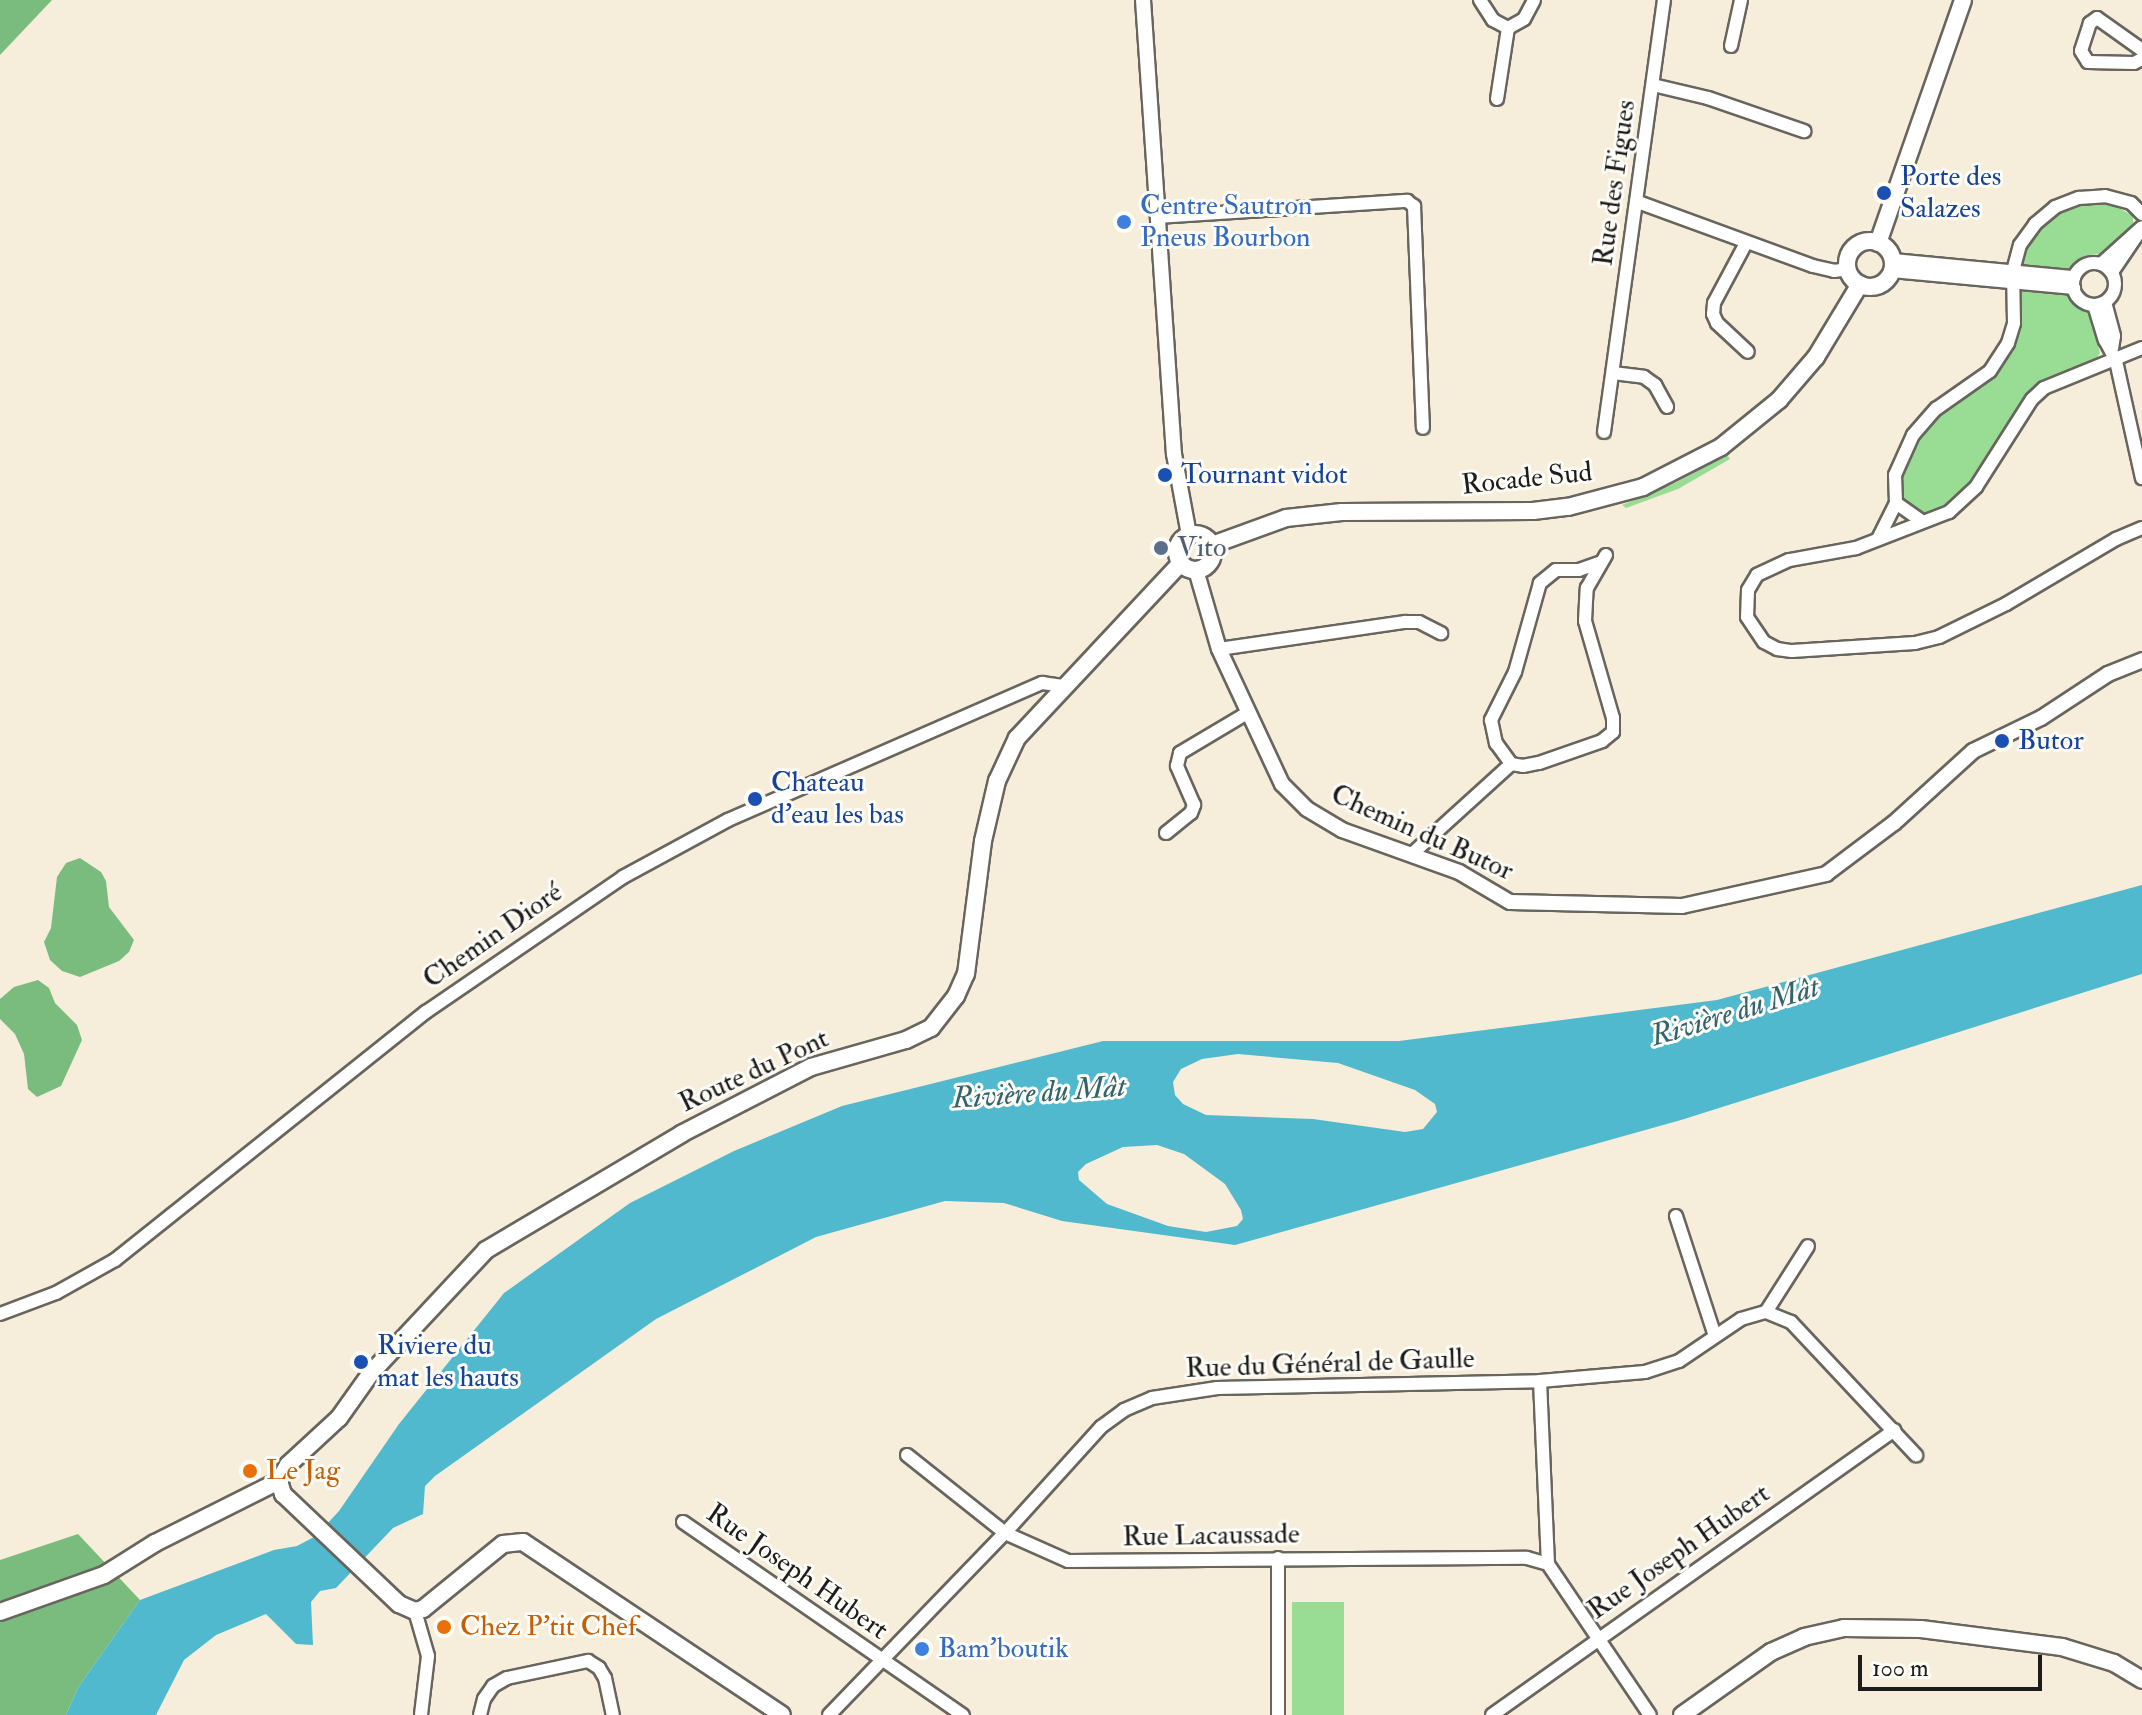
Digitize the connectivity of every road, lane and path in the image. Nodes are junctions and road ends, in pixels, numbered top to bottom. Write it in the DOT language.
graph roads {
  1 [pos="1143,0"];
  2 [pos="1480,0"];
  3 [pos="1534,0"];
  4 [pos="1664,0"];
  5 [pos="1741,0"];
  6 [pos="1963,0"];
  7 [pos="1508,28"];
  8 [pos="1731,46"];
  9 [pos="2142,50"];
  10 [pos="2142,59"];
  11 [pos="1653,85"];
  12 [pos="1497,99"];
  13 [pos="1804,131"];
  14 [pos="1638,202"];
  15 [pos="2142,214"];
  16 [pos="1157,217"];
  17 [pos="2141,227"];
  18 [pos="1746,243"];
  19 [pos="1878,243"];
  20 [pos="1892,266"];
  21 [pos="2107,268"];
  22 [pos="1848,269"];
  23 [pos="2013,276"];
  24 [pos="2074,283"];
  25 [pos="1860,284"];
  26 [pos="2099,304"];
  27 [pos="2142,348"];
  28 [pos="1748,352"];
  29 [pos="2114,355"];
  30 [pos="1613,373"];
  31 [pos="1667,407"];
  32 [pos="1423,428"];
  33 [pos="1604,432"];
  34 [pos="2142,478"];
  35 [pos="1896,503"];
  36 [pos="1922,521"];
  37 [pos="2142,528"];
  38 [pos="1189,535"];
  39 [pos="1878,539"];
  40 [pos="1212,545"];
  41 [pos="1188,567"];
  42 [pos="1441,633"];
  43 [pos="1219,649"];
  44 [pos="2142,660"];
  45 [pos="1063,686"];
  46 [pos="1247,713"];
  47 [pos="1511,764"];
  48 [pos="1166,833"];
  49 [pos="1413,853"];
  50 [pos="1676,1216"];
  51 [pos="1808,1246"];
  52 [pos="1766,1312"];
  53 [pos="0,1314"];
  54 [pos="1715,1336"];
  55 [pos="1540,1381"];
  56 [pos="1894,1430"];
  57 [pos="907,1455"];
  58 [pos="1916,1455"];
  59 [pos="281,1488"];
  60 [pos="683,1522"];
  61 [pos="1005,1533"];
  62 [pos="1278,1558"];
  63 [pos="1548,1564"];
  64 [pos="415,1611"];
  65 [pos="0,1612"];
  66 [pos="1598,1639"];
  67 [pos="882,1660"];
  68 [pos="2142,1680"];
  69 [pos="421,1715"];
  70 [pos="480,1715"];
  71 [pos="613,1715"];
  72 [pos="782,1715"];
  73 [pos="829,1715"];
  74 [pos="963,1715"];
  75 [pos="1278,1715"];
  76 [pos="1492,1715"];
  77 [pos="1650,1715"];
  78 [pos="1682,1715"];
  1 -- 16 [label="street"];
  2 -- 7 [label="street"];
  3 -- 7 [label="street"];
  4 -- 11 [label="street, Rue des Figues"];
  5 -- 8 [label="street"];
  6 -- 19 [label="main road"];
  7 -- 12 [label="street"];
  9 -- 10 [label="street"];
  11 -- 13 [label="street"];
  11 -- 14 [label="street, Rue des Figues"];
  14 -- 18 [label="street"];
  14 -- 30 [label="street, Rue des Figues"];
  15 -- 23 [label="street"];
  16 -- 32 [label="street"];
  16 -- 38 [label="street"];
  17 -- 21 [label="street"];
  18 -- 22 [label="street"];
  18 -- 28 [label="street"];
  19 -- 20 [label="main road"];
  19 -- 22 [label="main road"];
  20 -- 23 [label="street"];
  20 -- 25 [label="main road"];
  21 -- 24 [label="street"];
  21 -- 26 [label="street"];
  22 -- 25 [label="main road"];
  23 -- 24 [label="street"];
  23 -- 35 [label="street"];
  24 -- 26 [label="street"];
  25 -- 40 [label="main road, Rocade Sud"];
  26 -- 29 [label="street"];
  27 -- 29 [label="street"];
  29 -- 34 [label="street"];
  29 -- 36 [label="street"];
  30 -- 31 [label="street"];
  30 -- 33 [label="street, Rue des Figues"];
  35 -- 36 [label="street"];
  35 -- 39 [label="street"];
  36 -- 39 [label="street"];
  37 -- 39 [label="street"];
  38 -- 40 [label="main road"];
  38 -- 41 [label="main road"];
  40 -- 41 [label="main road"];
  41 -- 43 [label="street, Chemin du Butor"];
  41 -- 45 [label="main road, Route du Pont"];
  42 -- 43 [label="street"];
  43 -- 46 [label="street, Chemin du Butor"];
  44 -- 49 [label="street, Chemin du Butor"];
  45 -- 53 [label="street, Chemin Dioré"];
  45 -- 59 [label="main road, Route du Pont"];
  46 -- 48 [label="street"];
  46 -- 49 [label="street, Chemin du Butor"];
  47 -- 47 [label="street"];
  47 -- 49 [label="street"];
  50 -- 54 [label="street"];
  51 -- 52 [label="street"];
  52 -- 54 [label="street, Rue du Général de Gaulle"];
  52 -- 56 [label="street"];
  54 -- 55 [label="street, Rue du Général de Gaulle"];
  55 -- 61 [label="street, Rue du Général de Gaulle"];
  55 -- 63 [label="street"];
  56 -- 58 [label="street"];
  56 -- 66 [label="street, Rue Joseph Hubert"];
  57 -- 61 [label="street, Rue Lacaussade"];
  59 -- 64 [label="main road"];
  59 -- 65 [label="main road"];
  60 -- 67 [label="street, Rue Joseph Hubert"];
  61 -- 62 [label="street, Rue Lacaussade"];
  61 -- 67 [label="street, Rue du Général de Gaulle"];
  62 -- 63 [label="street, Rue Lacaussade"];
  62 -- 75 [label="street"];
  63 -- 66 [label="street"];
  64 -- 69 [label="street"];
  64 -- 72 [label="main road"];
  66 -- 76 [label="street, Rue Joseph Hubert"];
  66 -- 77 [label="street"];
  67 -- 73 [label="street, Rue du Général de Gaulle"];
  67 -- 74 [label="street, Rue Joseph Hubert"];
  68 -- 78 [label="main road"];
  70 -- 71 [label="street"];
}
